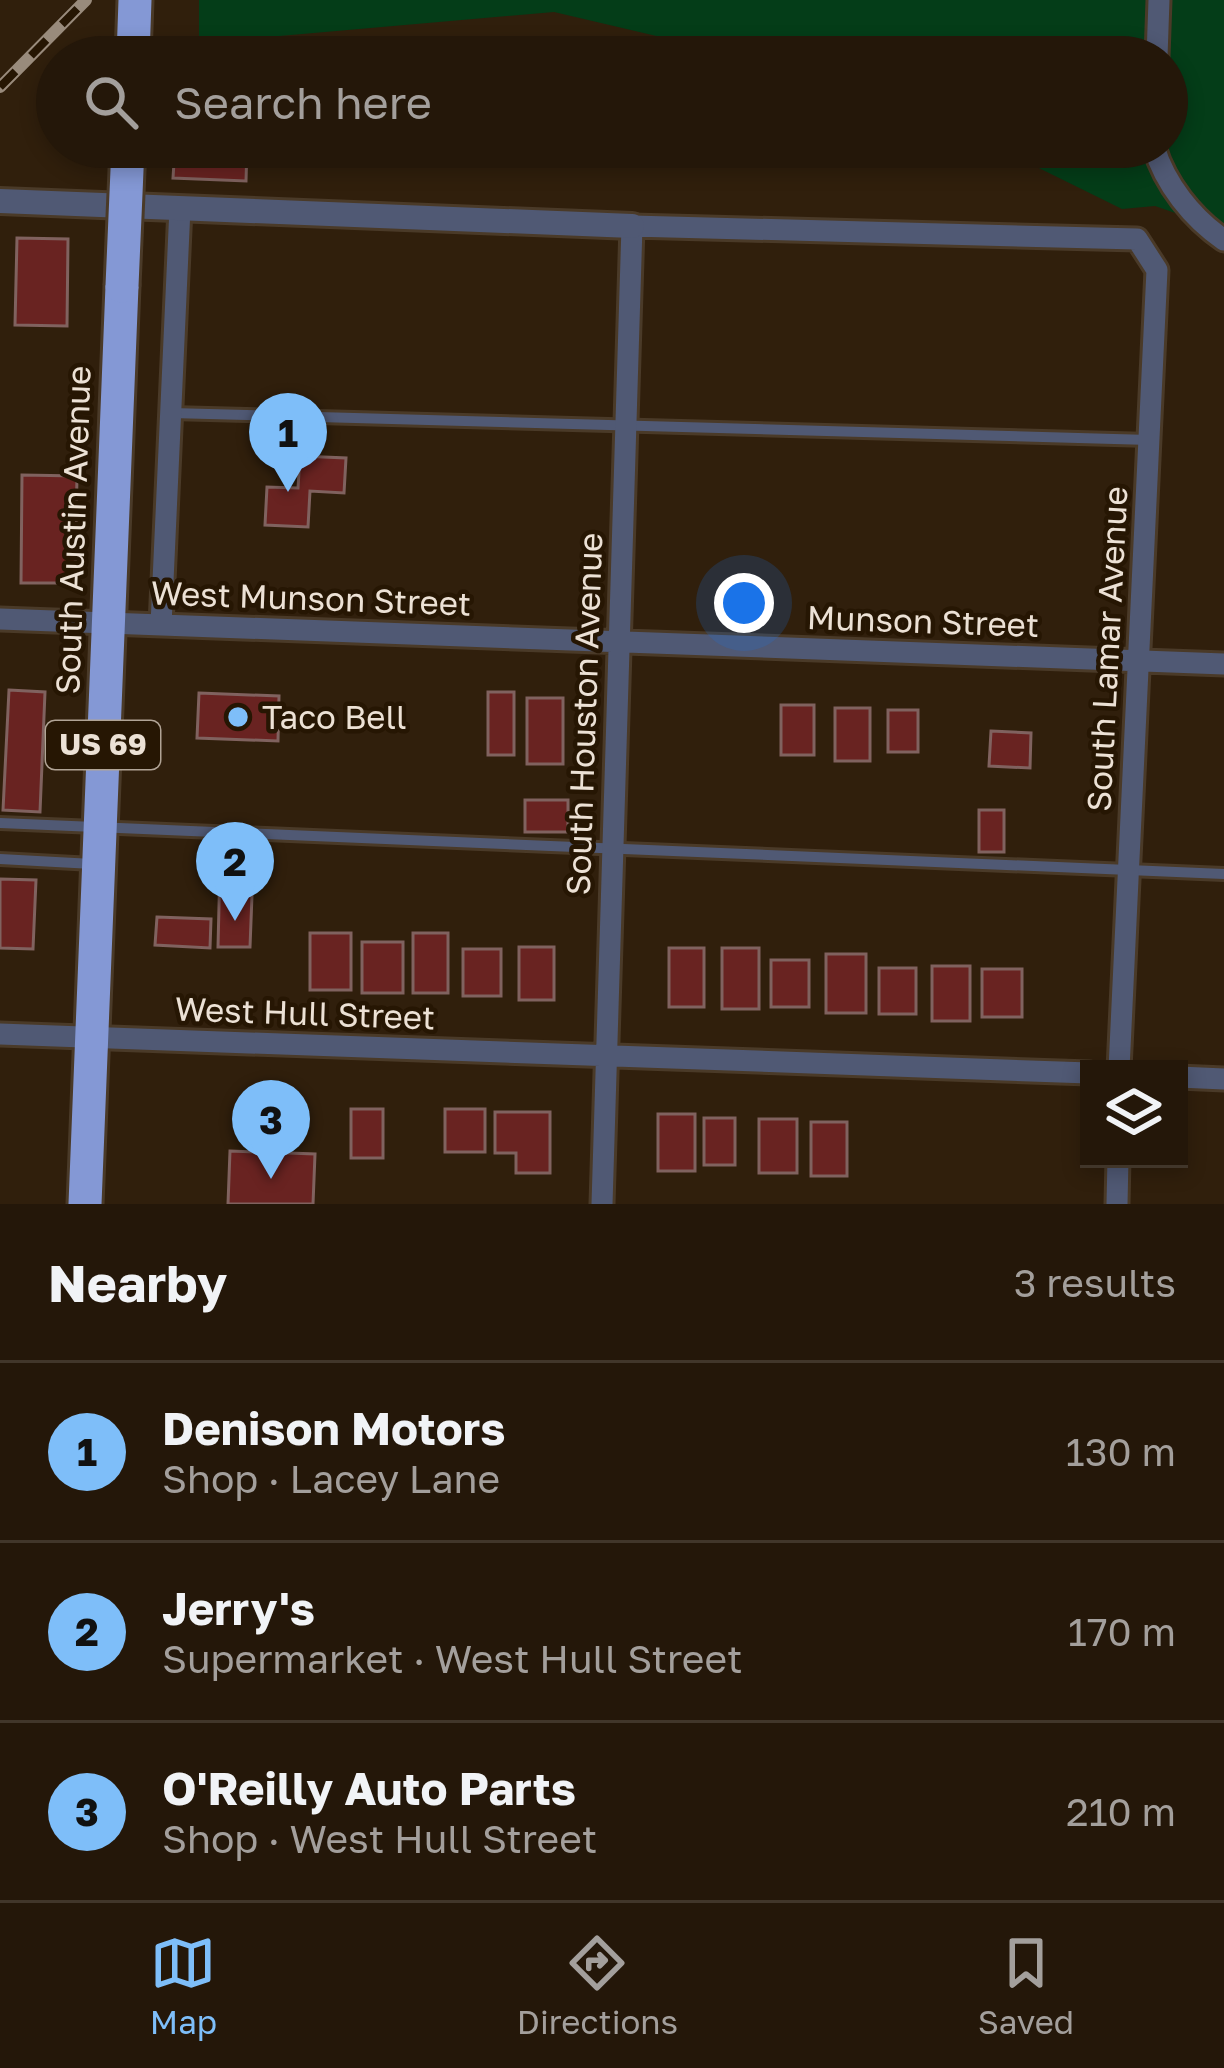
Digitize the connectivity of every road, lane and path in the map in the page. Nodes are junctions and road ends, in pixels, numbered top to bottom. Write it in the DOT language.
graph roads {
  1 [pos="135,0"];
  2 [pos="1159,0"];
  3 [pos="134,36"];
  4 [pos="1158,36"];
  5 [pos="127,168"];
  6 [pos="1161,168"];
  7 [pos="0,201"];
  8 [pos="180,208"];
  9 [pos="632,226"];
  10 [pos="1224,240"];
  11 [pos="171,413"];
  12 [pos="626,426"];
  13 [pos="1150,440"];
  14 [pos="0,619"];
  15 [pos="108,622"];
  16 [pos="161,625"];
  17 [pos="619,644"];
  18 [pos="1140,662"];
  19 [pos="1224,664"];
  20 [pos="0,824"];
  21 [pos="100,827"];
  22 [pos="613,849"];
  23 [pos="0,859"];
  24 [pos="98,864"];
  25 [pos="1130,870"];
  26 [pos="1224,874"];
  27 [pos="0,1034"];
  28 [pos="91,1037"];
  29 [pos="608,1059"];
  30 [pos="1119,1060"];
  31 [pos="1080,1073"];
  32 [pos="1188,1077"];
  33 [pos="1224,1079"];
  34 [pos="1118,1168"];
  35 [pos="85,1204"];
  36 [pos="602,1204"];
  37 [pos="1117,1204"];
  1 -- 3 [label="highway"];
  2 -- 4 [label="street"];
  5 -- 15 [label="highway, South Austin Avenue / US 69, bridge"];
  6 -- 10 [label="street"];
  7 -- 8 [label="street"];
  8 -- 9 [label="street"];
  8 -- 11 [label="street"];
  9 -- 12 [label="street, South Houston Avenue"];
  9 -- 13 [label="street, South Lamar Avenue"];
  11 -- 12 [label="lane"];
  11 -- 16 [label="street"];
  12 -- 13 [label="lane"];
  12 -- 17 [label="street, South Houston Avenue"];
  13 -- 18 [label="street, South Lamar Avenue"];
  14 -- 15 [label="street, West Munson Street"];
  15 -- 16 [label="street, West Munson Street"];
  15 -- 21 [label="highway, South Austin Avenue / US 69"];
  16 -- 17 [label="street, West Munson Street"];
  17 -- 18 [label="street, Munson Street"];
  17 -- 22 [label="street, South Houston Avenue"];
  18 -- 19 [label="street, Munson Street"];
  18 -- 25 [label="street, South Lamar Avenue"];
  20 -- 21 [label="lane"];
  21 -- 22 [label="lane"];
  21 -- 24 [label="highway, South Austin Avenue / US 69"];
  22 -- 25 [label="lane"];
  22 -- 29 [label="street, South Houston Avenue"];
  23 -- 24 [label="lane"];
  24 -- 28 [label="highway, South Austin Avenue / US 69"];
  25 -- 26 [label="lane"];
  25 -- 30 [label="street, South Lamar Avenue"];
  27 -- 28 [label="street, West Hull Street"];
  28 -- 29 [label="street, West Hull Street"];
  28 -- 35 [label="highway, South Austin Avenue / US 69"];
  29 -- 31 [label="street, West Hull Street"];
  29 -- 36 [label="street, South Houston Avenue"];
  32 -- 33 [label="street"];
  34 -- 37 [label="street"];
}
